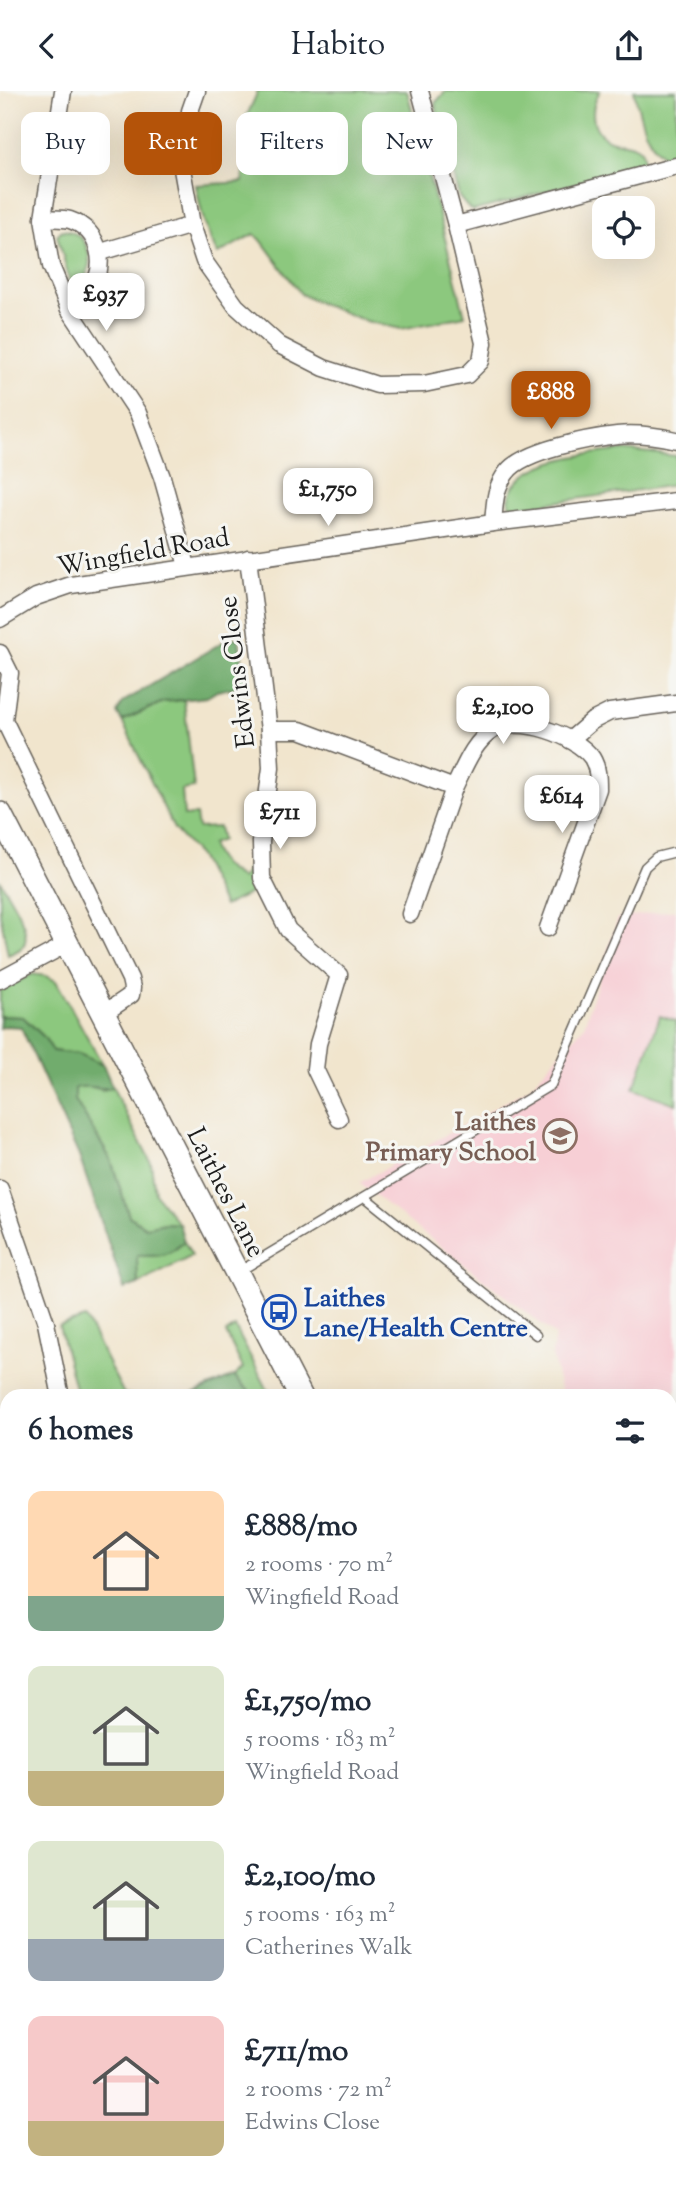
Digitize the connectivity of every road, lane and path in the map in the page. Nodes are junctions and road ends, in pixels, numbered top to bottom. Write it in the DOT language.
graph roads {
  1 [pos="63,91"];
  2 [pos="197,91"];
  3 [pos="420,91"];
  4 [pos="676,166"];
  5 [pos="43,218"];
  6 [pos="192,225"];
  7 [pos="456,225"];
  8 [pos="101,251"];
  9 [pos="69,309"];
  10 [pos="676,440"];
  11 [pos="676,501"];
  12 [pos="493,523"];
  13 [pos="247,558"];
  14 [pos="187,566"];
  15 [pos="0,619"];
  16 [pos="0,653"];
  17 [pos="676,703"];
  18 [pos="269,730"];
  19 [pos="570,740"];
  20 [pos="454,788"];
  21 [pos="0,814"];
  22 [pos="676,852"];
  23 [pos="410,914"];
  24 [pos="548,928"];
  25 [pos="67,944"];
  26 [pos="0,980"];
  27 [pos="103,1014"];
  28 [pos="339,1119"];
  29 [pos="0,1189"];
  30 [pos="365,1197"];
  31 [pos="4,1211"];
  32 [pos="237,1272"];
  33 [pos="536,1335"];
  34 [pos="59,1389"];
  35 [pos="297,1389"];
  1 -- 5 [label="street"];
  2 -- 6 [label="street"];
  3 -- 7 [label="street"];
  4 -- 7 [label="street"];
  5 -- 8 [label="street"];
  5 -- 9 [label="street"];
  6 -- 7 [label="street"];
  6 -- 8 [label="street"];
  8 -- 9 [label="street"];
  9 -- 14 [label="street"];
  10 -- 12 [label="street"];
  11 -- 12 [label="street, Wingfield Road"];
  12 -- 13 [label="street, Wingfield Road"];
  13 -- 14 [label="street, Wingfield Road"];
  13 -- 18 [label="street, Edwins Close"];
  14 -- 15 [label="street, Wingfield Road"];
  16 -- 27 [label="street"];
  17 -- 19 [label="street"];
  18 -- 20 [label="street"];
  18 -- 28 [label="street, Edwins Close"];
  19 -- 20 [label="street"];
  19 -- 24 [label="street"];
  20 -- 23 [label="street"];
  21 -- 25 [label="main road, Laithes Lane"];
  22 -- 30 [label="lane"];
  25 -- 26 [label="street"];
  25 -- 27 [label="main road, Laithes Lane"];
  27 -- 32 [label="main road, Laithes Lane"];
  29 -- 31 [label="street"];
  30 -- 32 [label="lane"];
  30 -- 33 [label="lane"];
  31 -- 34 [label="street"];
  32 -- 35 [label="main road, Laithes Lane"];
}
